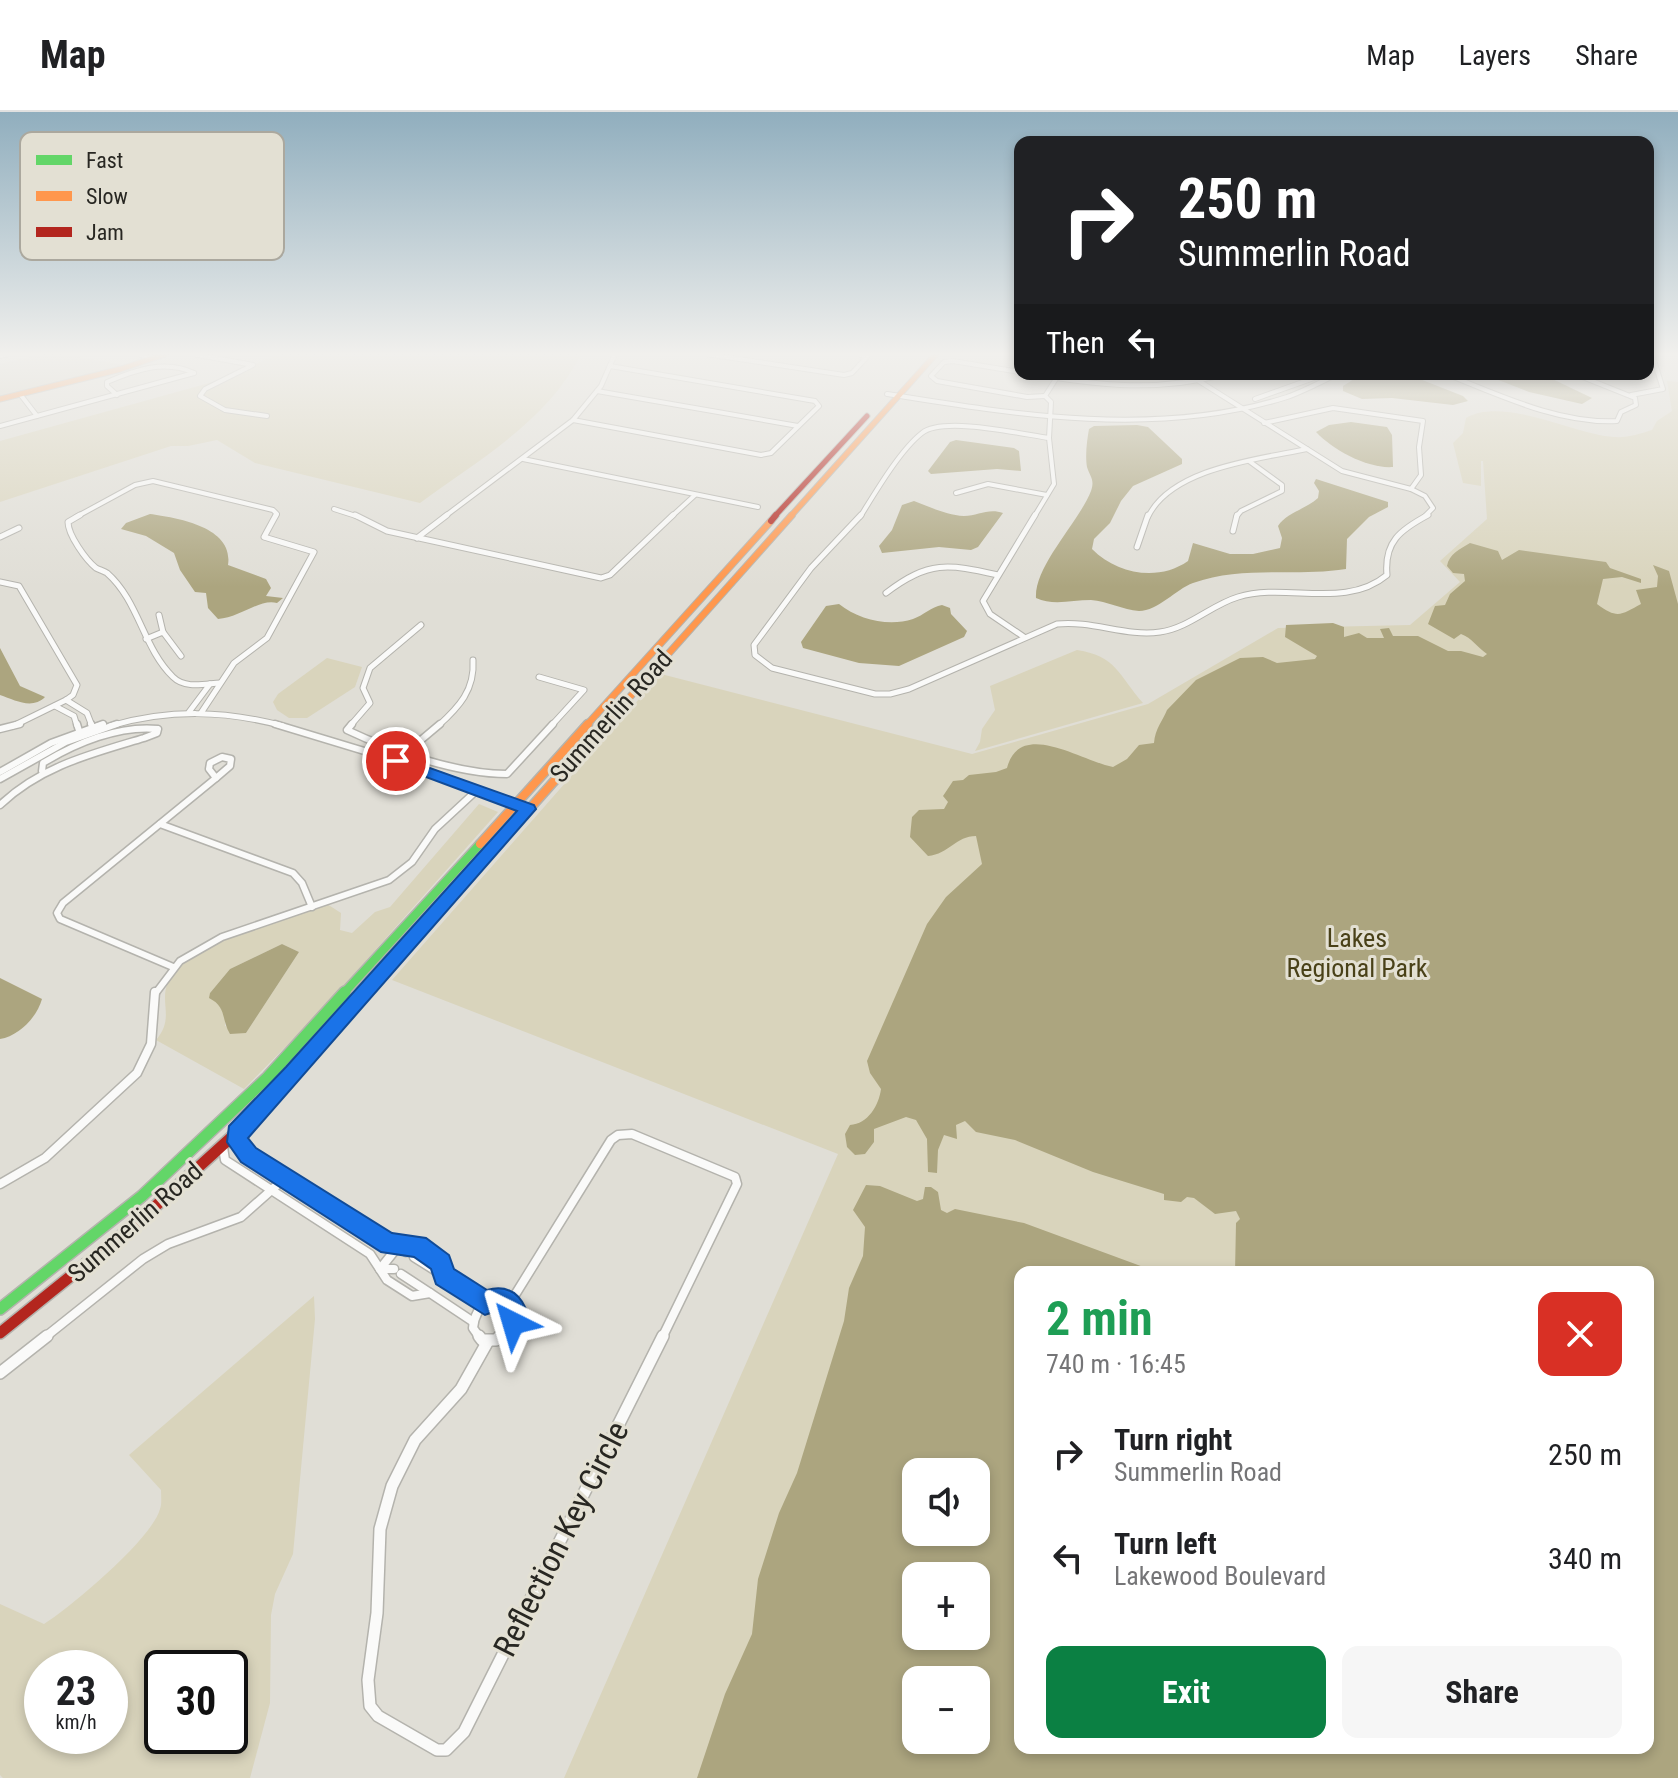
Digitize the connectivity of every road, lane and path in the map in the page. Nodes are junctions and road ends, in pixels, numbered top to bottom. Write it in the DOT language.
graph roads {
  1 [pos="558,432"];
  2 [pos="640,432"];
  3 [pos="792,432"];
  4 [pos="857,432"];
  5 [pos="859,432"];
  6 [pos="922,432"];
  7 [pos="1004,432"];
  8 [pos="1049,432"];
  9 [pos="1278,432"];
  10 [pos="1421,432"];
  11 [pos="1049,438"];
  12 [pos="1307,449"];
  13 [pos="523,459"];
  14 [pos="1249,461"];
  15 [pos="1411,489"];
  16 [pos="956,493"];
  17 [pos="695,495"];
  18 [pos="1047,495"];
  19 [pos="758,507"];
  20 [pos="334,509"];
  21 [pos="19,528"];
  22 [pos="1233,531"];
  23 [pos="0,537"];
  24 [pos="417,538"];
  25 [pos="1137,547"];
  26 [pos="998,575"];
  27 [pos="0,582"];
  28 [pos="886,593"];
  29 [pos="159,615"];
  30 [pos="421,625"];
  31 [pos="163,632"];
  32 [pos="1024,637"];
  33 [pos="146,639"];
  34 [pos="181,656"];
  35 [pos="473,660"];
  36 [pos="539,677"];
  37 [pos="220,683"];
  38 [pos="210,684"];
  39 [pos="66,700"];
  40 [pos="55,706"];
  41 [pos="80,708"];
  42 [pos="189,712"];
  43 [pos="71,713"];
  44 [pos="201,713"];
  45 [pos="0,729"];
  46 [pos="93,729"];
  47 [pos="80,734"];
  48 [pos="407,750"];
  49 [pos="396,761"];
  50 [pos="42,771"];
  51 [pos="2,775"];
  52 [pos="216,778"];
  53 [pos="23,781"];
  54 [pos="475,792"];
  55 [pos="0,805"];
  56 [pos="515,805"];
  57 [pos="528,809"];
  58 [pos="160,824"];
  59 [pos="312,907"];
  60 [pos="384,950"];
  61 [pos="173,967"];
  62 [pos="237,1132"];
  63 [pos="223,1147"];
  64 [pos="285,1178"];
  65 [pos="0,1184"];
  66 [pos="273,1191"];
  67 [pos="407,1251"];
  68 [pos="380,1269"];
  69 [pos="444,1276"];
  70 [pos="430,1293"];
  71 [pos="485,1303"];
  72 [pos="510,1303"];
  73 [pos="0,1309"];
  74 [pos="472,1321"];
  75 [pos="0,1333"];
  76 [pos="488,1341"];
  77 [pos="0,1373"];
  1 -- 13 [label="street"];
  2 -- 3 [label="street"];
  4 -- 56 [label="main road, Summerlin Road"];
  5 -- 57 [label="main road, Summerlin Road"];
  6 -- 32 [label="street"];
  7 -- 11 [label="street"];
  8 -- 11 [label="street"];
  9 -- 12 [label="street"];
  10 -- 15 [label="street"];
  11 -- 18 [label="street"];
  12 -- 14 [label="street"];
  12 -- 15 [label="street"];
  13 -- 17 [label="street"];
  13 -- 24 [label="street"];
  14 -- 22 [label="street"];
  14 -- 25 [label="street"];
  15 -- 32 [label="street"];
  16 -- 18 [label="street"];
  17 -- 19 [label="street"];
  17 -- 24 [label="street"];
  18 -- 26 [label="street"];
  20 -- 24 [label="street"];
  21 -- 23 [label="street"];
  26 -- 28 [label="street"];
  26 -- 32 [label="street"];
  27 -- 39 [label="street"];
  29 -- 31 [label="street"];
  30 -- 48 [label="street"];
  31 -- 33 [label="street"];
  31 -- 34 [label="street"];
  33 -- 37 [label="street"];
  33 -- 38 [label="street"];
  35 -- 48 [label="street"];
  36 -- 48 [label="street"];
  37 -- 38 [label="street"];
  37 -- 44 [label="street"];
  38 -- 42 [label="street"];
  39 -- 40 [label="street"];
  39 -- 41 [label="street"];
  40 -- 43 [label="street"];
  40 -- 45 [label="street"];
  41 -- 43 [label="street"];
  41 -- 46 [label="street"];
  42 -- 44 [label="street"];
  42 -- 46 [label="street"];
  43 -- 47 [label="street"];
  44 -- 49 [label="street"];
  46 -- 47 [label="street"];
  47 -- 51 [label="street"];
  48 -- 49 [label="street"];
  49 -- 54 [label="street"];
  50 -- 50 [label="street"];
  50 -- 53 [label="street"];
  51 -- 53 [label="street"];
  52 -- 58 [label="street"];
  53 -- 55 [label="street"];
  54 -- 56 [label="street"];
  54 -- 59 [label="street"];
  56 -- 57 [label="street"];
  56 -- 60 [label="main road, Summerlin Road"];
  57 -- 62 [label="main road, Summerlin Road"];
  58 -- 59 [label="street"];
  58 -- 61 [label="street"];
  59 -- 61 [label="street"];
  60 -- 63 [label="main road"];
  60 -- 73 [label="main road, Summerlin Road"];
  61 -- 65 [label="street"];
  62 -- 63 [label="main road, Summerlin Road"];
  62 -- 64 [label="street"];
  63 -- 66 [label="street"];
  63 -- 75 [label="main road, Summerlin Road"];
  64 -- 66 [label="street"];
  64 -- 67 [label="street"];
  66 -- 68 [label="street"];
  66 -- 77 [label="street"];
  67 -- 68 [label="street"];
  67 -- 69 [label="street"];
  67 -- 69 [label="street"];
  68 -- 70 [label="street"];
  68 -- 70 [label="street"];
  69 -- 71 [label="street"];
  70 -- 74 [label="street"];
  71 -- 72 [label="street"];
  71 -- 74 [label="street"];
  72 -- 76 [label="street"];
  72 -- 76 [label="street, Reflection Key Circle"];
  74 -- 76 [label="street"];
}
